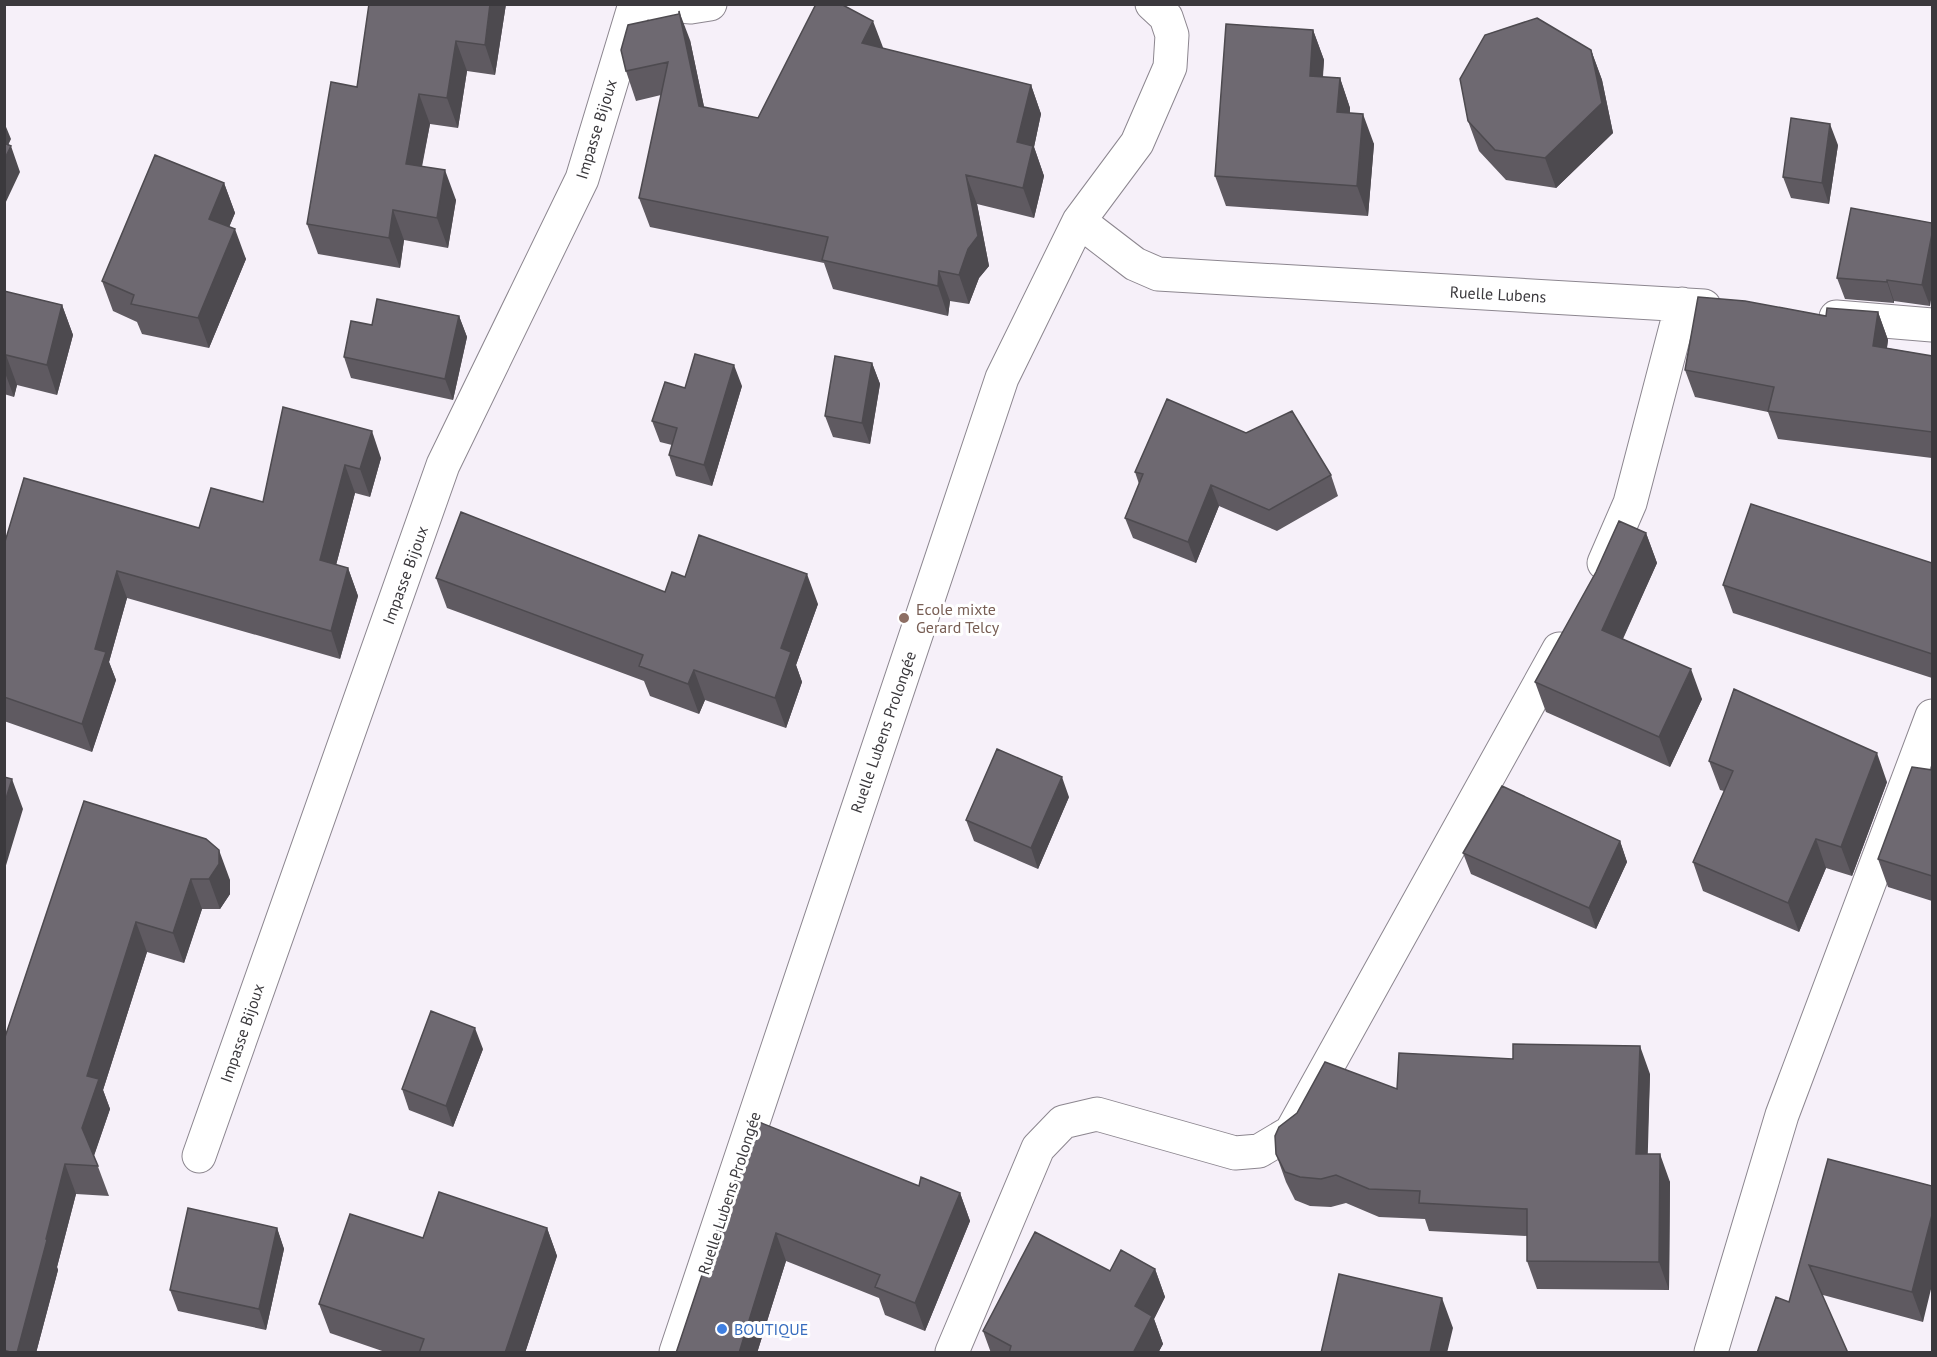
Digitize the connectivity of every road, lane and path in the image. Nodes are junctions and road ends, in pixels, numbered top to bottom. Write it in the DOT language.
graph roads {
  1 [pos="635,4"];
  2 [pos="654,4"];
  3 [pos="711,4"];
  4 [pos="1152,4"];
  5 [pos="1078,221"];
  6 [pos="1682,304"];
  7 [pos="1730,308"];
  8 [pos="1801,314"];
  9 [pos="1932,325"];
  10 [pos="1591,593"];
  11 [pos="1574,624"];
  12 [pos="1932,716"];
  13 [pos="198,1156"];
  14 [pos="676,1353"];
  15 [pos="952,1353"];
  16 [pos="1711,1353"];
  1 -- 13 [label="street, Impasse Bijoux"];
  2 -- 3 [label="street"];
  4 -- 5 [label="street, Ruelle Lubens Prolongée"];
  5 -- 6 [label="street, Ruelle Lubens"];
  5 -- 14 [label="street, Ruelle Lubens Prolongée"];
  6 -- 7 [label="street, Ruelle Lubens"];
  6 -- 10 [label="street"];
  8 -- 9 [label="street"];
  11 -- 15 [label="street"];
  12 -- 16 [label="street"];
}
